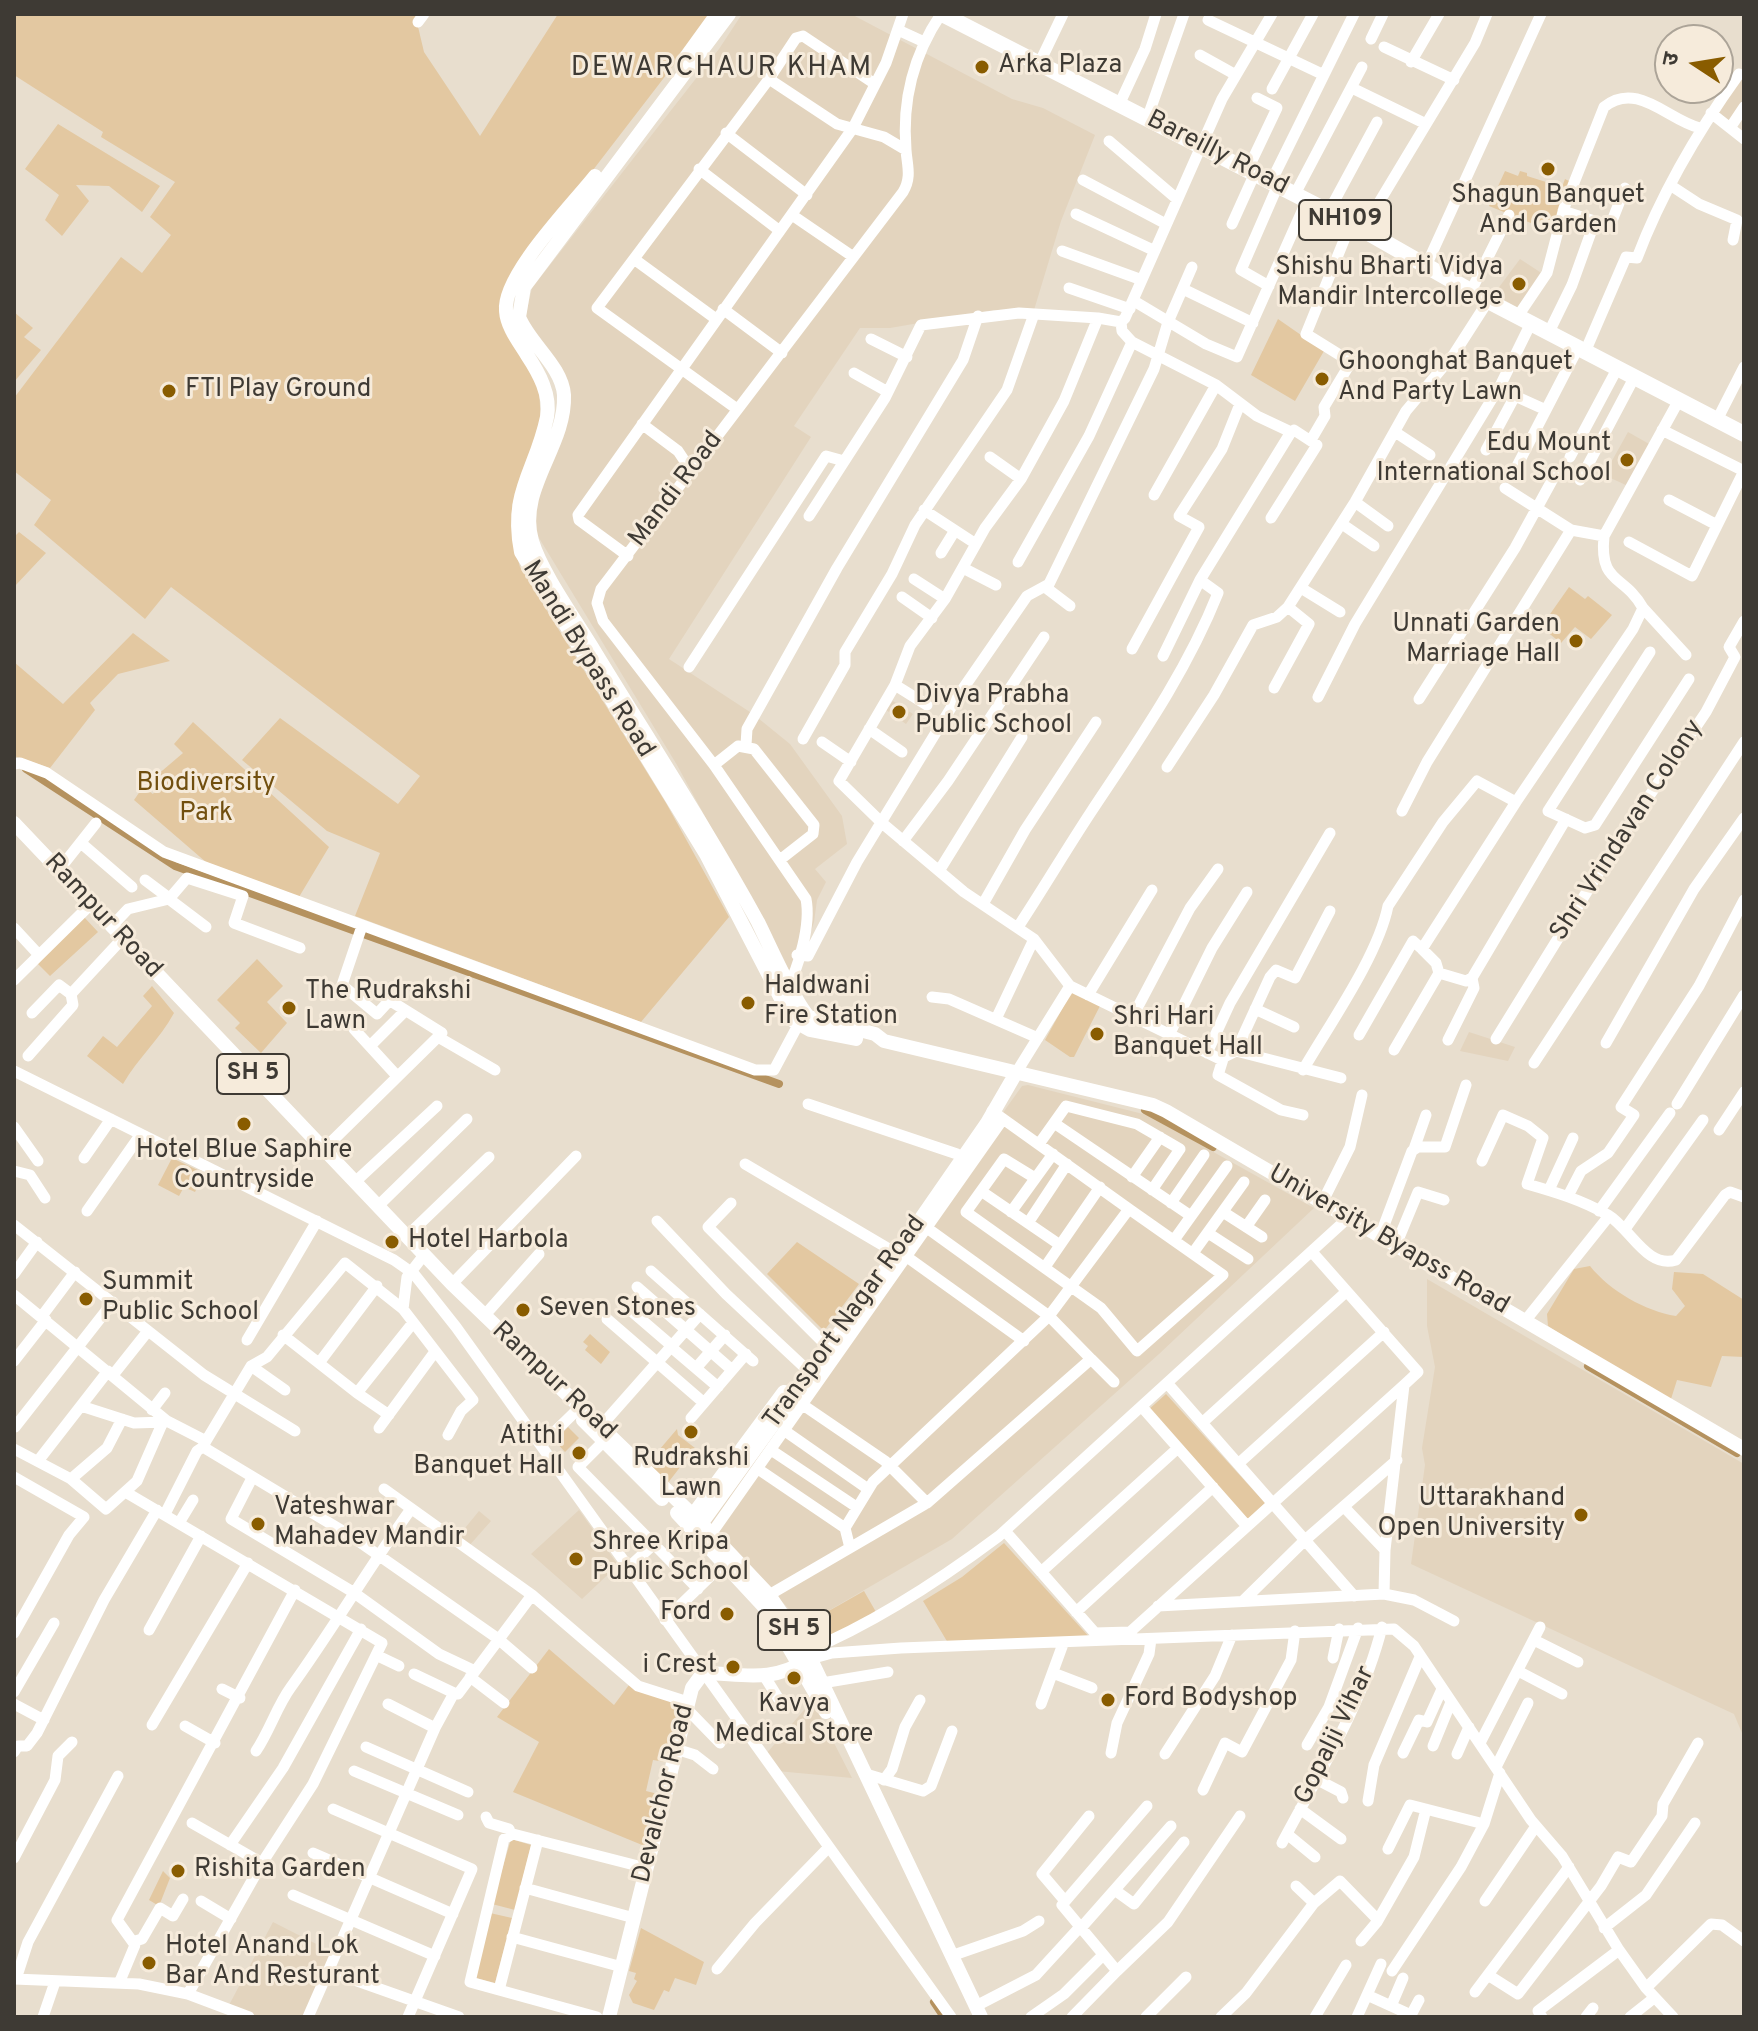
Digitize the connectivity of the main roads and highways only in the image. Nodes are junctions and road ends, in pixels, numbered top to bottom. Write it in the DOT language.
graph roads {
  1 [pos="717,14"];
  2 [pos="729,14"];
  3 [pos="941,14"];
  4 [pos="1742,429"];
  5 [pos="14,823"];
  6 [pos="884,1041"];
  7 [pos="1016,1073"];
  8 [pos="997,1115"];
  9 [pos="488,1320"];
  10 [pos="841,1322"];
  11 [pos="806,1369"];
  12 [pos="1744,1449"];
  13 [pos="698,1526"];
  14 [pos="764,1599"];
  15 [pos="806,1658"];
  16 [pos="976,2013"];
  17 [pos="609,2017"];
  1 -- 6 [label="main road, Mandi Bypass Road"];
  2 -- 6 [label="main road, Mandi Bypass Road"];
  3 -- 4 [label="highway, Bareilly Road / NH109"];
  5 -- 9 [label="main road, Rampur Road / SH 5"];
  6 -- 7 [label="main road, Mandi Bypass Road"];
  7 -- 8 [label="main road, Transport Nagar Road"];
  7 -- 12 [label="main road, University Byapss Road"];
  8 -- 10 [label="main road, Transport Nagar Road"];
  8 -- 10 [label="main road, Transport Nagar Road"];
  9 -- 13 [label="main road, Rampur Road / SH 5"];
  9 -- 13 [label="main road"];
  10 -- 11 [label="main road, Transport Nagar Road"];
  10 -- 11 [label="main road, Transport Nagar Road"];
  11 -- 13 [label="main road, Transport Nagar Road"];
  13 -- 14 [label="main road, Rampur Road / SH 5"];
  13 -- 14 [label="main road"];
  14 -- 15 [label="main road"];
  15 -- 16 [label="main road"];
  15 -- 16 [label="main road, SH 5"];
  15 -- 17 [label="main road, Devalchor Road"];
}
